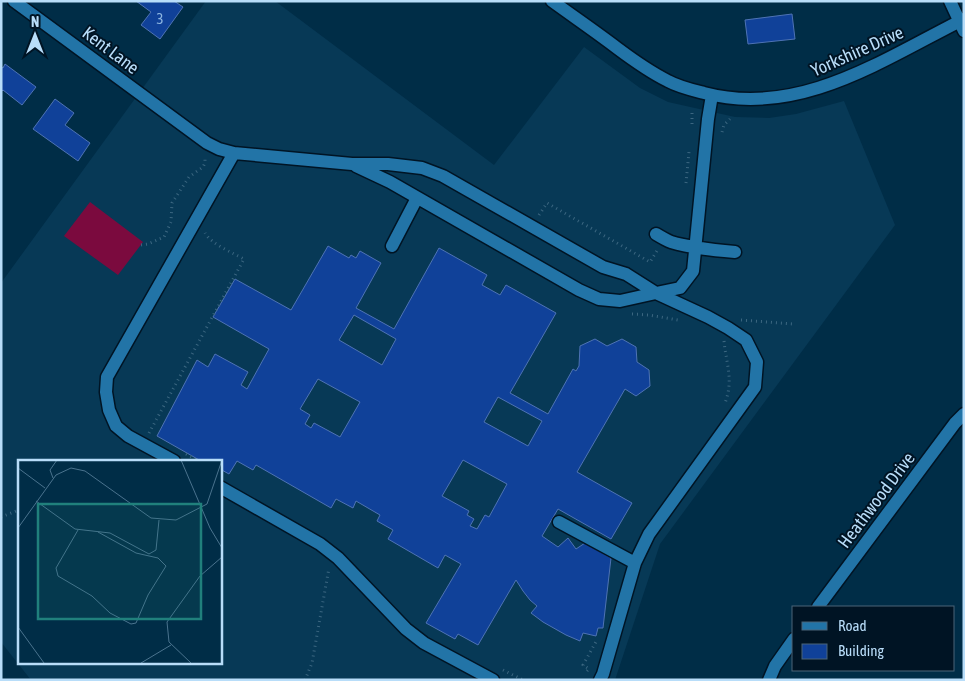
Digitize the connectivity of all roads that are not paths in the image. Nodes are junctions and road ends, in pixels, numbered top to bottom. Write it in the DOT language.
graph roads {
  1 [pos="14,1"];
  2 [pos="552,1"];
  3 [pos="950,1"];
  4 [pos="962,24"];
  5 [pos="712,95"];
  6 [pos="234,153"];
  7 [pos="352,164"];
  8 [pos="417,198"];
  9 [pos="656,234"];
  10 [pos="392,246"];
  11 [pos="695,247"];
  12 [pos="735,252"];
  13 [pos="656,293"];
  14 [pos="964,414"];
  15 [pos="177,456"];
  16 [pos="221,488"];
  17 [pos="559,522"];
  18 [pos="635,563"];
  19 [pos="819,606"];
  20 [pos="792,642"];
  21 [pos="493,680"];
  22 [pos="600,680"];
  23 [pos="770,680"];
  1 -- 6 [label="street, Kent Lane"];
  2 -- 5 [label="street, Yorkshire Drive"];
  3 -- 4 [label="street"];
  4 -- 5 [label="street, Yorkshire Drive"];
  5 -- 11 [label="street"];
  6 -- 7 [label="street, Kent Lane"];
  6 -- 15 [label="street"];
  7 -- 8 [label="street"];
  7 -- 13 [label="street"];
  8 -- 10 [label="street"];
  8 -- 13 [label="street"];
  9 -- 11 [label="street"];
  11 -- 12 [label="street"];
  11 -- 13 [label="street"];
  13 -- 18 [label="street"];
  14 -- 19 [label="street, Heathwood Drive"];
  16 -- 21 [label="street"];
  17 -- 18 [label="street"];
  18 -- 22 [label="street"];
  20 -- 23 [label="street"];
}
